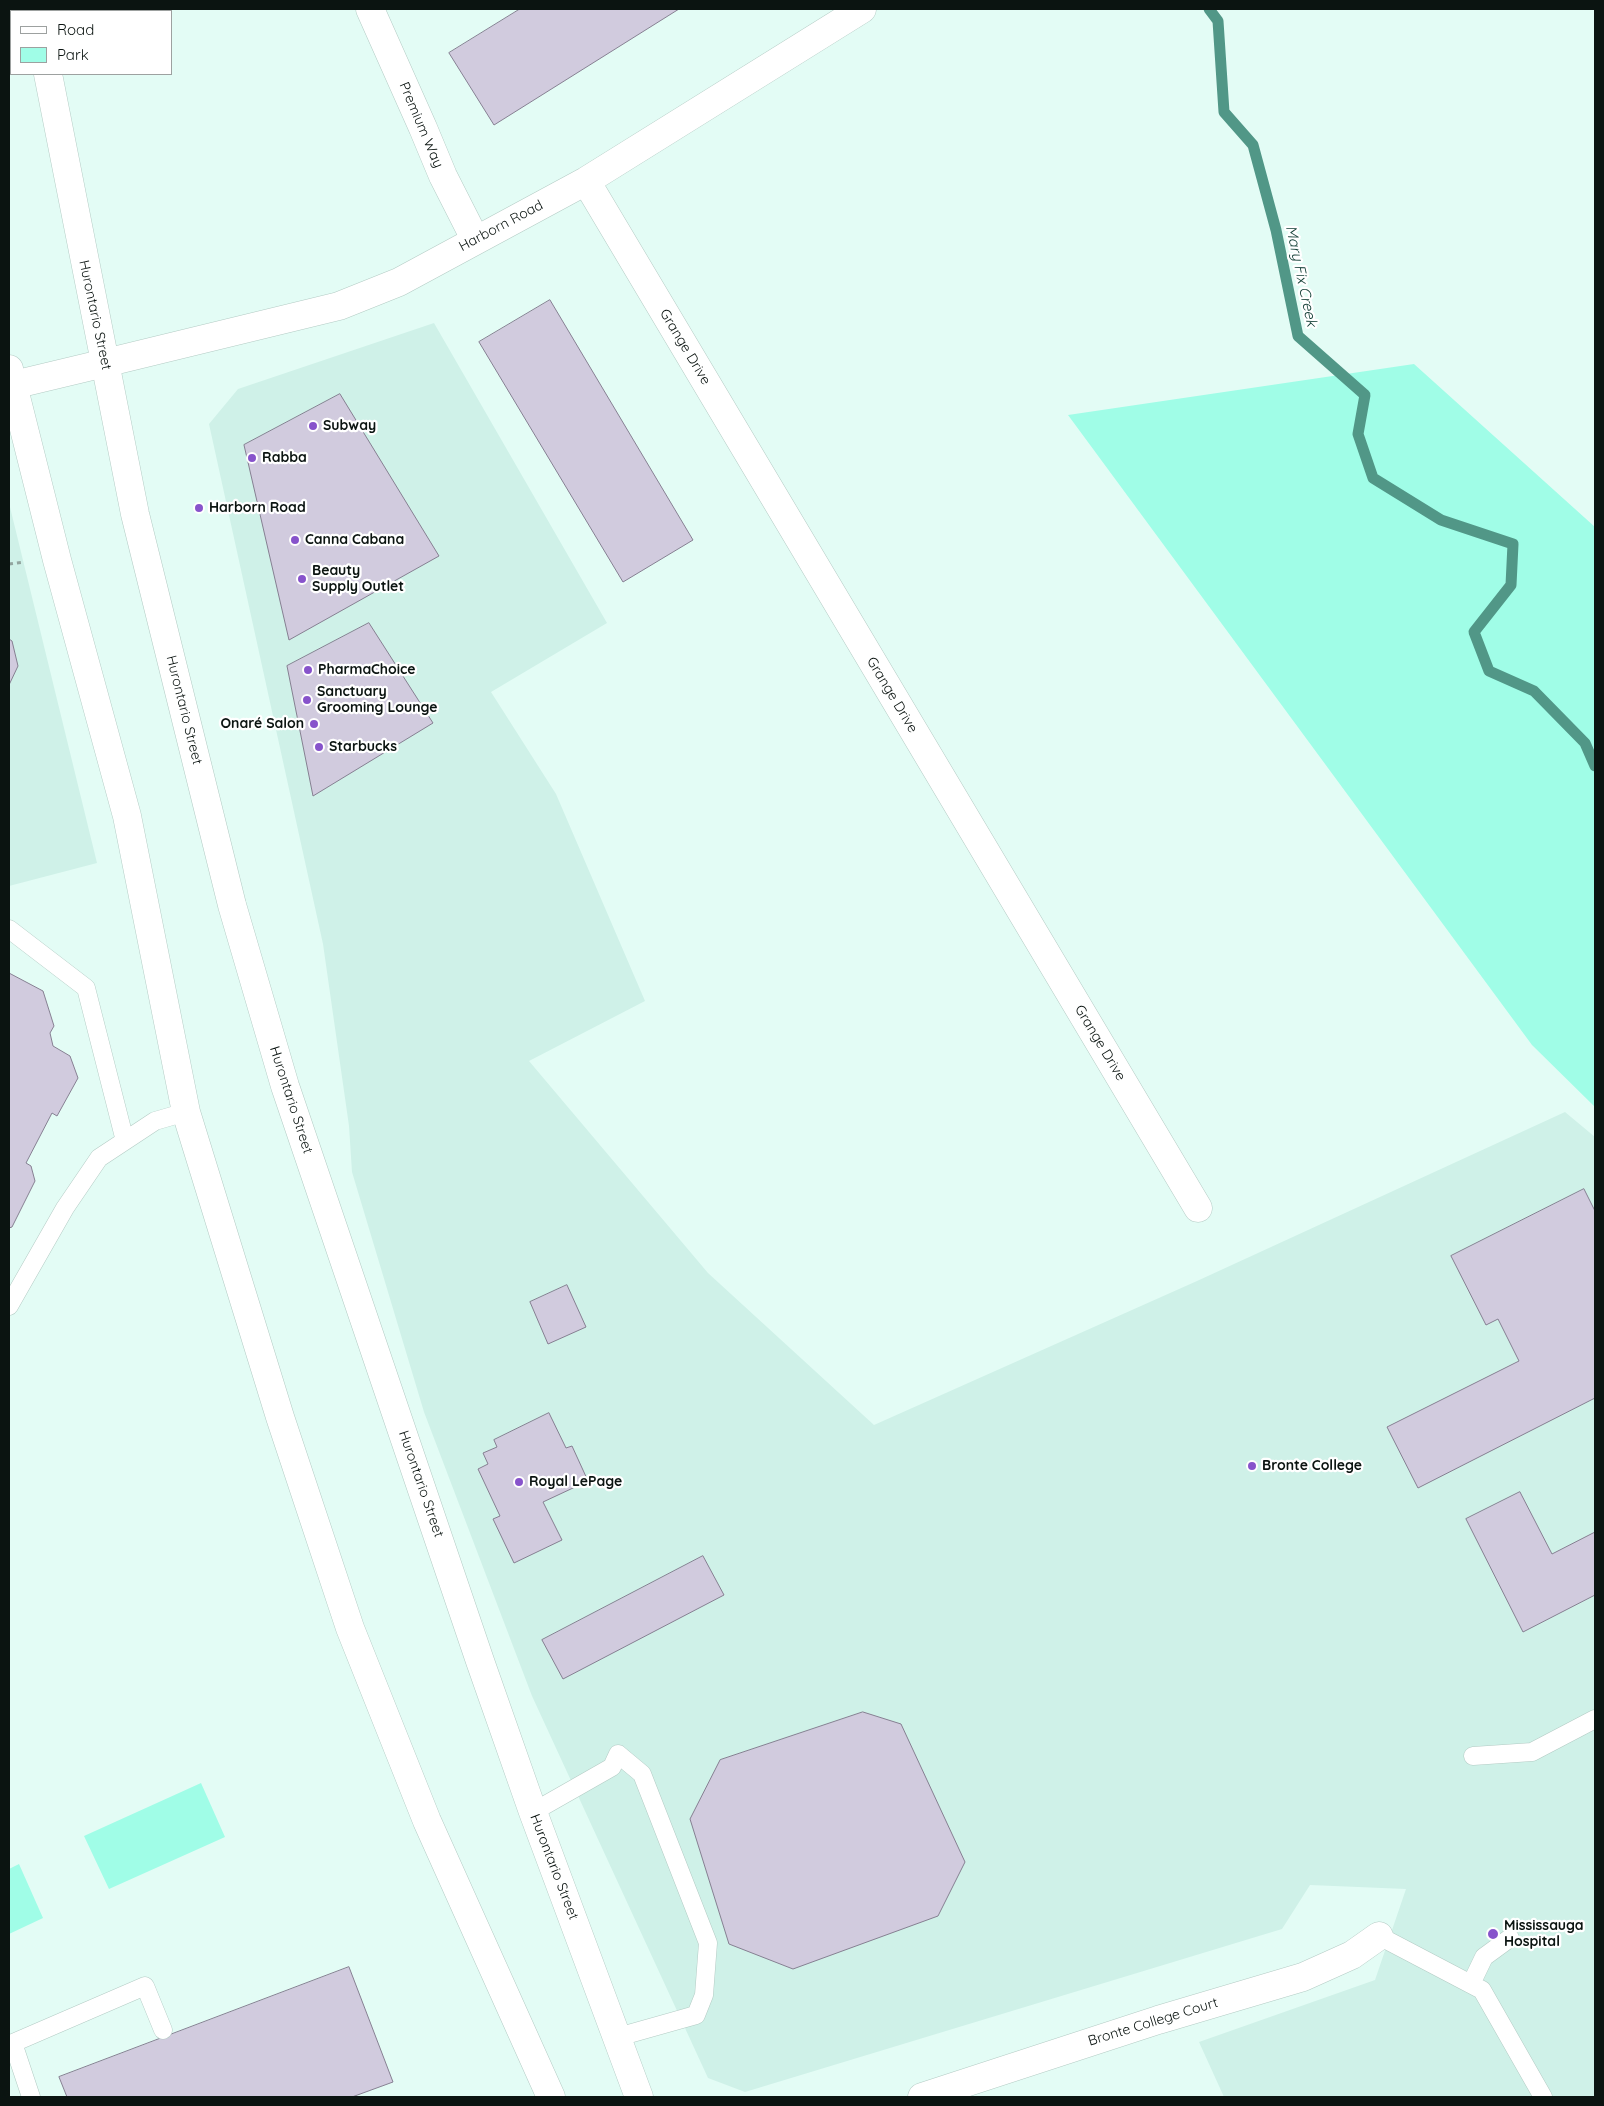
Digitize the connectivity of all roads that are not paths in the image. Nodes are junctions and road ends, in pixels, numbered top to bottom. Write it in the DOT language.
graph roads {
  1 [pos="370,9"];
  2 [pos="862,9"];
  3 [pos="48,75"];
  4 [pos="586,181"];
  5 [pos="475,239"];
  6 [pos="105,363"];
  7 [pos="10,380"];
  8 [pos="9,929"];
  9 [pos="186,1112"];
  10 [pos="126,1141"];
  11 [pos="1198,1208"];
  12 [pos="9,1306"];
  13 [pos="1595,1719"];
  14 [pos="1473,1756"];
  15 [pos="533,1812"];
  16 [pos="1379,1936"];
  17 [pos="1510,1938"];
  18 [pos="1471,1984"];
  19 [pos="163,2030"];
  20 [pos="618,2038"];
  21 [pos="31,2097"];
  22 [pos="551,2097"];
  23 [pos="639,2097"];
  24 [pos="922,2097"];
  25 [pos="1544,2097"];
  1 -- 5 [label="main road, Premium Way"];
  2 -- 4 [label="main road, Harborn Road"];
  3 -- 6 [label="main road, Hurontario Street"];
  4 -- 5 [label="main road, Harborn Road"];
  4 -- 11 [label="main road, Grange Drive"];
  5 -- 6 [label="main road, Harborn Road"];
  6 -- 7 [label="main road, Harborn Road"];
  6 -- 15 [label="main road, Hurontario Street"];
  7 -- 9 [label="main road"];
  8 -- 10 [label="lane"];
  9 -- 10 [label="lane"];
  9 -- 22 [label="main road"];
  10 -- 12 [label="lane"];
  13 -- 14 [label="lane"];
  15 -- 20 [label="main road, Hurontario Street"];
  15 -- 20 [label="lane"];
  16 -- 18 [label="lane"];
  16 -- 24 [label="main road, Bronte College Court"];
  17 -- 18 [label="lane"];
  18 -- 25 [label="lane"];
  19 -- 21 [label="lane"];
  20 -- 23 [label="main road, Hurontario Street"];
}
